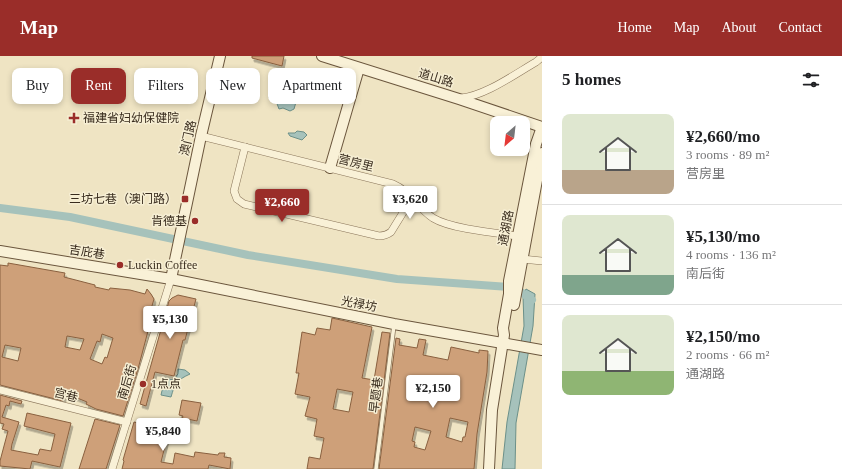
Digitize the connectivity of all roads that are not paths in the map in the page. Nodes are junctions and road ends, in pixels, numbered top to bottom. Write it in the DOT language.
graph roads {
  1 [pos="220,56"];
  2 [pos="322,56"];
  3 [pos="542,57"];
  4 [pos="359,68"];
  5 [pos="459,99"];
  6 [pos="542,127"];
  7 [pos="201,136"];
  8 [pos="246,146"];
  9 [pos="542,153"];
  10 [pos="330,168"];
  11 [pos="412,198"];
  12 [pos="518,236"];
  13 [pos="0,251"];
  14 [pos="522,259"];
  15 [pos="542,261"];
  16 [pos="171,279"];
  17 [pos="513,282"];
  18 [pos="394,324"];
  19 [pos="503,339"];
  20 [pos="542,350"];
  21 [pos="0,390"];
  22 [pos="127,422"];
  23 [pos="112,469"];
  24 [pos="376,469"];
  25 [pos="489,469"];
  1 -- 7 [label="street, 澳门路"];
  2 -- 4 [label="street, 道山路"];
  3 -- 5 [label="street"];
  4 -- 5 [label="street, 道山路"];
  4 -- 10 [label="street"];
  5 -- 6 [label="street, 道山路"];
  6 -- 12 [label="street, 通湖路"];
  7 -- 8 [label="street, 营房里"];
  7 -- 16 [label="street, 澳门路"];
  8 -- 10 [label="street, 营房里"];
  8 -- 11 [label="street"];
  9 -- 14 [label="street, 通湖路"];
  10 -- 11 [label="street, 营房里"];
  11 -- 12 [label="street, 营房里"];
  12 -- 17 [label="street, 通湖路"];
  13 -- 16 [label="street, 吉庇巷"];
  14 -- 15 [label="street"];
  14 -- 17 [label="street, 通湖路"];
  16 -- 18 [label="street, 光禄坊"];
  16 -- 22 [label="street, 南后街"];
  17 -- 19 [label="street, 通湖路"];
  18 -- 19 [label="street, 光禄坊"];
  18 -- 24 [label="lane, 早题巷"];
  19 -- 20 [label="street, 光禄坊"];
  19 -- 25 [label="street, 通湖路"];
  21 -- 22 [label="street, 宫巷"];
  22 -- 23 [label="street, 南后街"];
}
